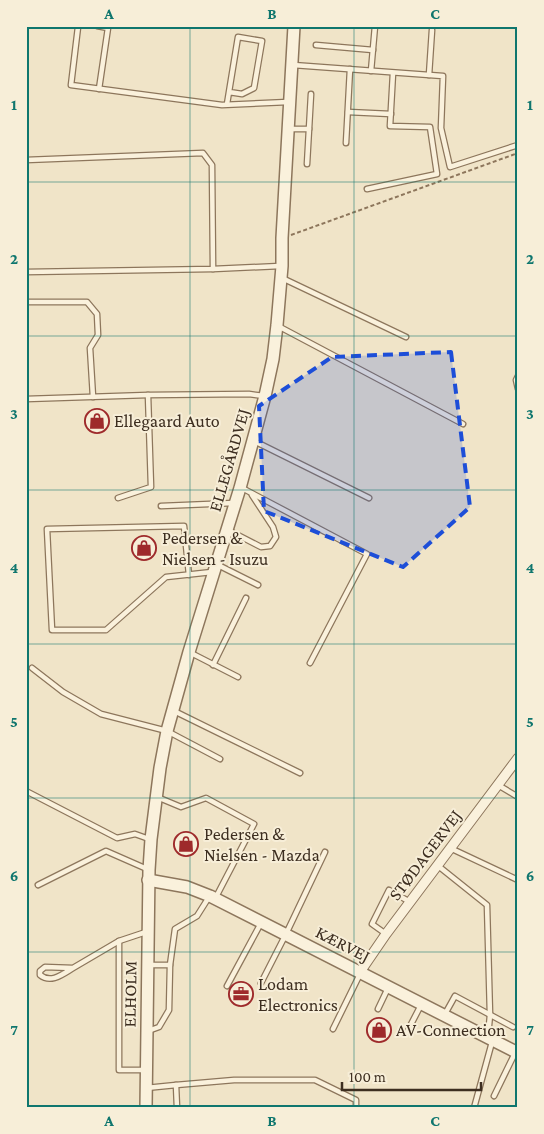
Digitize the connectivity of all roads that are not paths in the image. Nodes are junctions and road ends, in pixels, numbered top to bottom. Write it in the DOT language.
graph roads {
  1 [pos="97,26"];
  2 [pos="294,26"];
  3 [pos="375,26"];
  4 [pos="78,27"];
  5 [pos="432,30"];
  6 [pos="316,45"];
  7 [pos="373,50"];
  8 [pos="291,65"];
  9 [pos="350,69"];
  10 [pos="371,71"];
  11 [pos="393,73"];
  12 [pos="429,75"];
  13 [pos="99,89"];
  14 [pos="229,92"];
  15 [pos="311,94"];
  16 [pos="290,102"];
  17 [pos="227,104"];
  18 [pos="348,112"];
  19 [pos="391,114"];
  20 [pos="288,129"];
  21 [pos="309,129"];
  22 [pos="346,143"];
  23 [pos="518,145"];
  24 [pos="26,160"];
  25 [pos="307,164"];
  26 [pos="367,189"];
  27 [pos="282,266"];
  28 [pos="213,269"];
  29 [pos="26,272"];
  30 [pos="280,278"];
  31 [pos="26,302"];
  32 [pos="277,325"];
  33 [pos="406,336"];
  34 [pos="518,376"];
  35 [pos="518,389"];
  36 [pos="148,395"];
  37 [pos="266,396"];
  38 [pos="93,397"];
  39 [pos="26,399"];
  40 [pos="463,424"];
  41 [pos="254,441"];
  42 [pos="246,491"];
  43 [pos="118,498"];
  44 [pos="369,498"];
  45 [pos="235,503"];
  46 [pos="161,506"];
  47 [pos="227,529"];
  48 [pos="215,568"];
  49 [pos="189,574"];
  50 [pos="258,585"];
  51 [pos="246,598"];
  52 [pos="190,652"];
  53 [pos="310,663"];
  54 [pos="213,665"];
  55 [pos="32,668"];
  56 [pos="238,677"];
  57 [pos="173,710"];
  58 [pos="167,731"];
  59 [pos="518,758"];
  60 [pos="220,759"];
  61 [pos="300,773"];
  62 [pos="498,785"];
  63 [pos="26,791"];
  64 [pos="156,796"];
  65 [pos="518,797"];
  66 [pos="151,839"];
  67 [pos="450,848"];
  68 [pos="325,852"];
  69 [pos="437,866"];
  70 [pos="148,875"];
  71 [pos="518,880"];
  72 [pos="38,886"];
  73 [pos="213,897"];
  74 [pos="410,902"];
  75 [pos="261,922"];
  76 [pos="148,931"];
  77 [pos="286,934"];
  78 [pos="386,934"];
  79 [pos="119,941"];
  80 [pos="170,964"];
  81 [pos="147,965"];
  82 [pos="73,968"];
  83 [pos="360,972"];
  84 [pos="261,983"];
  85 [pos="227,986"];
  86 [pos="388,987"];
  87 [pos="422,1004"];
  88 [pos="378,1009"];
  89 [pos="444,1015"];
  90 [pos="490,1015"];
  91 [pos="513,1027"];
  92 [pos="333,1029"];
  93 [pos="147,1032"];
  94 [pos="407,1032"];
  95 [pos="490,1039"];
  96 [pos="517,1052"];
  97 [pos="146,1070"];
  98 [pos="176,1084"];
  99 [pos="146,1088"];
  100 [pos="494,1096"];
  101 [pos="146,1108"];
  102 [pos="177,1108"];
  103 [pos="356,1108"];
  104 [pos="474,1108"];
  1 -- 13 [label="lane"];
  2 -- 8 [label="street, ELLEGÅRDVEJ"];
  3 -- 7 [label="lane"];
  4 -- 13 [label="lane"];
  5 -- 12 [label="lane"];
  6 -- 7 [label="lane"];
  7 -- 10 [label="lane"];
  8 -- 9 [label="lane"];
  8 -- 16 [label="street, ELLEGÅRDVEJ"];
  9 -- 10 [label="lane"];
  9 -- 18 [label="lane"];
  10 -- 11 [label="lane"];
  11 -- 12 [label="lane"];
  11 -- 19 [label="lane"];
  12 -- 23 [label="lane"];
  13 -- 17 [label="lane"];
  14 -- 14 [label="lane"];
  14 -- 17 [label="lane"];
  15 -- 21 [label="lane"];
  16 -- 17 [label="lane"];
  16 -- 20 [label="street, ELLEGÅRDVEJ"];
  18 -- 19 [label="lane"];
  18 -- 22 [label="lane"];
  19 -- 26 [label="lane"];
  20 -- 21 [label="lane"];
  20 -- 27 [label="street, ELLEGÅRDVEJ"];
  21 -- 25 [label="lane"];
  24 -- 28 [label="lane"];
  27 -- 28 [label="lane"];
  27 -- 30 [label="street, ELLEGÅRDVEJ"];
  28 -- 29 [label="lane"];
  30 -- 32 [label="street, ELLEGÅRDVEJ"];
  30 -- 33 [label="lane"];
  31 -- 38 [label="lane"];
  32 -- 37 [label="street, ELLEGÅRDVEJ"];
  32 -- 40 [label="lane"];
  34 -- 35 [label="lane"];
  36 -- 37 [label="lane"];
  36 -- 38 [label="lane"];
  36 -- 43 [label="lane"];
  37 -- 41 [label="street, ELLEGÅRDVEJ"];
  38 -- 39 [label="lane"];
  41 -- 42 [label="street, ELLEGÅRDVEJ"];
  41 -- 44 [label="lane"];
  42 -- 45 [label="street, ELLEGÅRDVEJ"];
  42 -- 47 [label="lane"];
  42 -- 53 [label="lane"];
  45 -- 46 [label="lane"];
  45 -- 47 [label="street, ELLEGÅRDVEJ"];
  47 -- 48 [label="street, ELLEGÅRDVEJ"];
  48 -- 49 [label="lane"];
  48 -- 50 [label="lane"];
  48 -- 52 [label="street, ELLEGÅRDVEJ"];
  49 -- 49 [label="lane"];
  51 -- 54 [label="lane"];
  52 -- 54 [label="lane"];
  52 -- 57 [label="street, ELLEGÅRDVEJ"];
  54 -- 56 [label="lane"];
  55 -- 58 [label="lane"];
  57 -- 58 [label="street, ELLEGÅRDVEJ"];
  57 -- 61 [label="lane"];
  58 -- 60 [label="lane"];
  58 -- 64 [label="street, ELLEGÅRDVEJ"];
  59 -- 62 [label="street, STØDAGERVEJ"];
  62 -- 65 [label="lane"];
  62 -- 67 [label="street, STØDAGERVEJ"];
  63 -- 66 [label="lane"];
  64 -- 66 [label="street, ELLEGÅRDVEJ"];
  64 -- 73 [label="lane"];
  66 -- 70 [label="street, ELLEGÅRDVEJ"];
  67 -- 69 [label="street, STØDAGERVEJ"];
  67 -- 71 [label="lane"];
  68 -- 77 [label="lane"];
  69 -- 74 [label="street, STØDAGERVEJ"];
  69 -- 90 [label="lane"];
  70 -- 72 [label="lane"];
  70 -- 73 [label="street, KÆRVEJ"];
  70 -- 76 [label="street, ELHOLM"];
  73 -- 75 [label="street, KÆRVEJ"];
  73 -- 80 [label="lane"];
  74 -- 78 [label="street, STØDAGERVEJ"];
  74 -- 78 [label="lane"];
  75 -- 77 [label="street, KÆRVEJ"];
  75 -- 85 [label="lane"];
  76 -- 79 [label="lane"];
  76 -- 81 [label="street, ELHOLM"];
  77 -- 83 [label="street, KÆRVEJ"];
  77 -- 84 [label="lane"];
  78 -- 83 [label="street, STØDAGERVEJ"];
  79 -- 82 [label="lane"];
  79 -- 97 [label="lane"];
  80 -- 81 [label="lane"];
  80 -- 93 [label="lane"];
  81 -- 93 [label="street, ELHOLM"];
  82 -- 82 [label="lane"];
  83 -- 86 [label="street, KÆRVEJ"];
  83 -- 92 [label="lane"];
  86 -- 87 [label="street, KÆRVEJ"];
  86 -- 88 [label="lane"];
  87 -- 89 [label="street, KÆRVEJ"];
  87 -- 94 [label="lane"];
  89 -- 90 [label="lane"];
  89 -- 95 [label="street, KÆRVEJ"];
  90 -- 91 [label="lane"];
  90 -- 95 [label="lane"];
  93 -- 97 [label="street, ELHOLM"];
  95 -- 96 [label="street, KÆRVEJ"];
  95 -- 104 [label="lane"];
  96 -- 100 [label="lane"];
  97 -- 99 [label="street, ELHOLM"];
  98 -- 99 [label="lane"];
  98 -- 102 [label="lane"];
  98 -- 103 [label="lane"];
  99 -- 101 [label="street, ELHOLM"];
}
